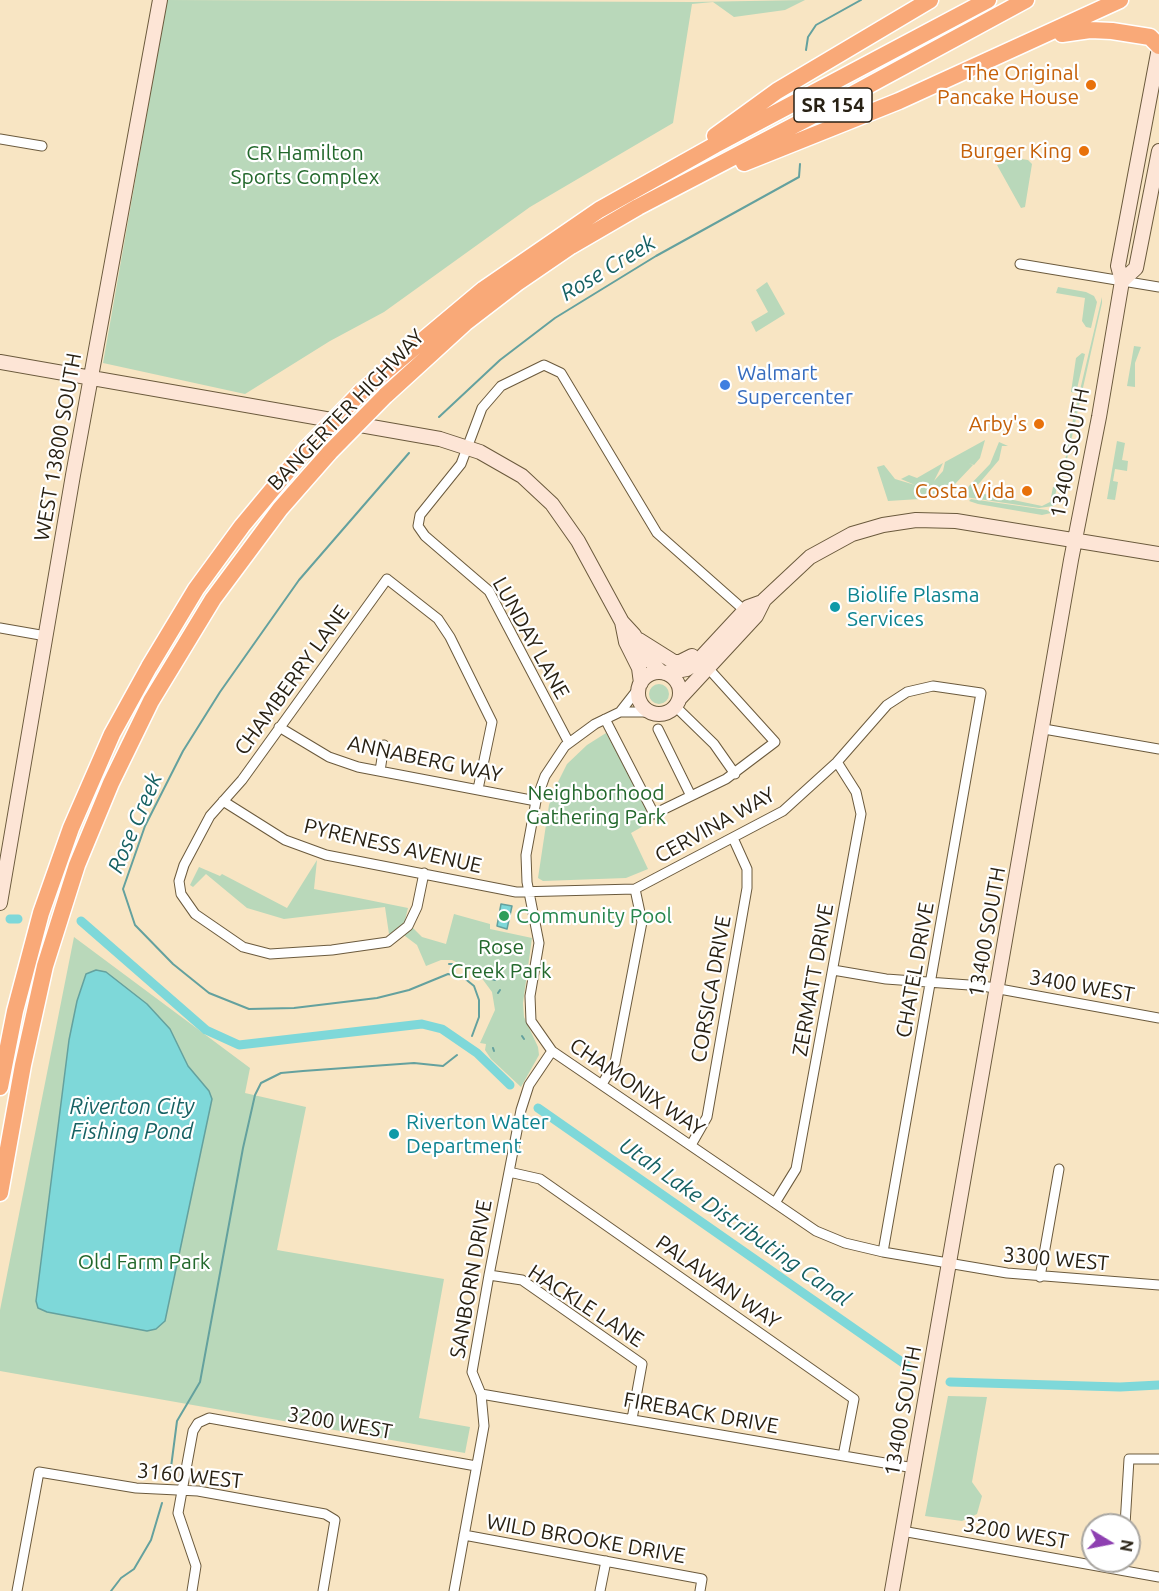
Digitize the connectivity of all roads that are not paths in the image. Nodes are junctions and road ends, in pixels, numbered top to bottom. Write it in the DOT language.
graph roads {
  1 [pos="160,0"];
  2 [pos="930,0"];
  3 [pos="988,0"];
  4 [pos="1026,0"];
  5 [pos="1120,0"];
  6 [pos="1026,43"];
  7 [pos="1159,47"];
  8 [pos="0,139"];
  9 [pos="42,146"];
  10 [pos="1159,151"];
  11 [pos="671,169"];
  12 [pos="638,207"];
  13 [pos="1020,264"];
  14 [pos="1122,281"];
  15 [pos="1159,287"];
  16 [pos="0,362"];
  17 [pos="92,378"];
  18 [pos="468,446"];
  19 [pos="1076,539"];
  20 [pos="1159,554"];
  21 [pos="762,602"];
  22 [pos="744,610"];
  23 [pos="622,622"];
  24 [pos="0,628"];
  25 [pos="726,628"];
  26 [pos="46,636"];
  27 [pos="636,639"];
  28 [pos="708,668"];
  29 [pos="663,672"];
  30 [pos="640,686"];
  31 [pos="981,693"];
  32 [pos="678,702"];
  33 [pos="620,712"];
  34 [pos="648,712"];
  35 [pos="605,719"];
  36 [pos="279,727"];
  37 [pos="658,729"];
  38 [pos="1044,729"];
  39 [pos="569,743"];
  40 [pos="384,745"];
  41 [pos="1159,749"];
  42 [pos="837,762"];
  43 [pos="380,771"];
  44 [pos="735,774"];
  45 [pos="478,789"];
  46 [pos="691,796"];
  47 [pos="223,801"];
  48 [pos="536,801"];
  49 [pos="733,838"];
  50 [pos="424,873"];
  51 [pos="635,889"];
  52 [pos="529,893"];
  53 [pos="0,903"];
  54 [pos="833,970"];
  55 [pos="931,984"];
  56 [pos="999,989"];
  57 [pos="1159,1018"];
  58 [pos="552,1051"];
  59 [pos="602,1084"];
  60 [pos="0,1087"];
  61 [pos="691,1145"];
  62 [pos="1059,1169"];
  63 [pos="509,1172"];
  64 [pos="0,1193"];
  65 [pos="775,1203"];
  66 [pos="883,1252"];
  67 [pos="951,1263"];
  68 [pos="489,1275"];
  69 [pos="1040,1277"];
  70 [pos="1159,1285"];
  71 [pos="481,1394"];
  72 [pos="632,1419"];
  73 [pos="843,1456"];
  74 [pos="1159,1459"];
  75 [pos="476,1466"];
  76 [pos="914,1468"];
  77 [pos="182,1490"];
  78 [pos="1126,1513"];
  79 [pos="902,1531"];
  80 [pos="464,1535"];
  81 [pos="1081,1559"];
  82 [pos="606,1561"];
  83 [pos="1141,1572"];
  84 [pos="1159,1577"];
  85 [pos="16,1591"];
  86 [pos="192,1591"];
  87 [pos="323,1591"];
  88 [pos="454,1591"];
  89 [pos="600,1591"];
  90 [pos="700,1591"];
  91 [pos="892,1591"];
  1 -- 17 [label="street, WEST 13800 SOUTH"];
  2 -- 11 [label="highway"];
  3 -- 11 [label="highway, BANGERTER HIGHWAY / SR 154"];
  4 -- 12 [label="highway, BANGERTER HIGHWAY / SR 154"];
  5 -- 6 [label="highway"];
  6 -- 7 [label="highway"];
  6 -- 12 [label="highway"];
  7 -- 14 [label="street, 13400 SOUTH"];
  8 -- 9 [label="street"];
  10 -- 14 [label="street, 13400 SOUTH"];
  11 -- 60 [label="highway, BANGERTER HIGHWAY / SR 154, bridge"];
  12 -- 64 [label="highway, BANGERTER HIGHWAY / SR 154, bridge"];
  13 -- 14 [label="street"];
  14 -- 15 [label="street"];
  14 -- 19 [label="street, 13400 SOUTH"];
  16 -- 17 [label="street"];
  17 -- 18 [label="street"];
  17 -- 26 [label="street, WEST 13800 SOUTH"];
  18 -- 22 [label="street"];
  18 -- 23 [label="street"];
  18 -- 39 [label="street, LUNDAY LANE"];
  19 -- 20 [label="street"];
  19 -- 21 [label="street"];
  19 -- 38 [label="street, 13400 SOUTH"];
  21 -- 22 [label="street"];
  21 -- 28 [label="street"];
  22 -- 25 [label="street"];
  23 -- 27 [label="street"];
  23 -- 30 [label="street"];
  24 -- 26 [label="street"];
  25 -- 27 [label="street"];
  25 -- 29 [label="street"];
  26 -- 53 [label="street, WEST 13800 SOUTH"];
  27 -- 29 [label="street"];
  28 -- 32 [label="street"];
  28 -- 44 [label="street"];
  29 -- 30 [label="street"];
  29 -- 32 [label="street"];
  30 -- 33 [label="street, CHAMONIX WAY"];
  30 -- 34 [label="street"];
  31 -- 42 [label="street, CERVINA WAY"];
  31 -- 55 [label="street, CHATEL DRIVE"];
  32 -- 34 [label="street"];
  32 -- 44 [label="street"];
  33 -- 34 [label="street, CHAMONIX WAY"];
  33 -- 35 [label="street, CHAMONIX WAY"];
  35 -- 39 [label="street, CHAMONIX WAY"];
  35 -- 46 [label="street"];
  36 -- 43 [label="street, ANNABERG WAY"];
  36 -- 45 [label="street, CHAMBERRY LANE"];
  36 -- 47 [label="street, CHAMBERRY LANE"];
  37 -- 46 [label="street"];
  38 -- 41 [label="street"];
  38 -- 56 [label="street, 13400 SOUTH"];
  39 -- 48 [label="street, CHAMONIX WAY"];
  40 -- 43 [label="street"];
  42 -- 49 [label="street, CERVINA WAY"];
  42 -- 54 [label="street, ZERMATT DRIVE"];
  43 -- 45 [label="street, ANNABERG WAY"];
  44 -- 46 [label="street"];
  45 -- 48 [label="street, ANNABERG WAY"];
  47 -- 50 [label="street, PYRENESS AVENUE"];
  47 -- 50 [label="street, CHAMBERRY LANE"];
  48 -- 52 [label="street, CHAMONIX WAY"];
  49 -- 51 [label="street, CERVINA WAY"];
  49 -- 61 [label="street, CORSICA DRIVE"];
  50 -- 52 [label="street, PYRENESS AVENUE"];
  51 -- 52 [label="street, CERVINA WAY"];
  51 -- 59 [label="street"];
  52 -- 58 [label="street, CHAMONIX WAY"];
  54 -- 55 [label="street, 3400 WEST"];
  54 -- 65 [label="street, ZERMATT DRIVE"];
  55 -- 56 [label="street, 3400 WEST"];
  55 -- 66 [label="street, CHATEL DRIVE"];
  56 -- 57 [label="street, 3400 WEST"];
  56 -- 67 [label="street, 13400 SOUTH"];
  58 -- 59 [label="street, CHAMONIX WAY"];
  58 -- 63 [label="street, SANBORN DRIVE"];
  59 -- 61 [label="street, CHAMONIX WAY"];
  61 -- 65 [label="street, CHAMONIX WAY"];
  62 -- 69 [label="street"];
  63 -- 68 [label="street, SANBORN DRIVE"];
  63 -- 73 [label="street, PALAWAN WAY"];
  65 -- 66 [label="street, CHAMONIX WAY"];
  66 -- 67 [label="street, CHAMONIX WAY"];
  67 -- 69 [label="street, 3300 WEST"];
  67 -- 76 [label="street, 13400 SOUTH"];
  68 -- 71 [label="street, SANBORN DRIVE"];
  68 -- 72 [label="street, HACKLE LANE"];
  69 -- 70 [label="street, 3300 WEST"];
  71 -- 72 [label="street, FIREBACK DRIVE"];
  71 -- 75 [label="street, SANBORN DRIVE"];
  72 -- 73 [label="street, FIREBACK DRIVE"];
  73 -- 76 [label="street, FIREBACK DRIVE"];
  74 -- 78 [label="street"];
  75 -- 77 [label="street, 3200 WEST"];
  75 -- 80 [label="street, SANBORN DRIVE"];
  76 -- 79 [label="street, 13400 SOUTH"];
  77 -- 85 [label="street, 3160 WEST"];
  77 -- 86 [label="street"];
  77 -- 87 [label="street, 3160 WEST"];
  79 -- 81 [label="street, 3200 WEST"];
  79 -- 91 [label="street, 13400 SOUTH"];
  80 -- 82 [label="street, WILD BROOKE DRIVE"];
  80 -- 88 [label="street, SANBORN DRIVE"];
  82 -- 89 [label="street"];
  82 -- 90 [label="street, WILD BROOKE DRIVE"];
  83 -- 84 [label="street, 3200 WEST"];
}
